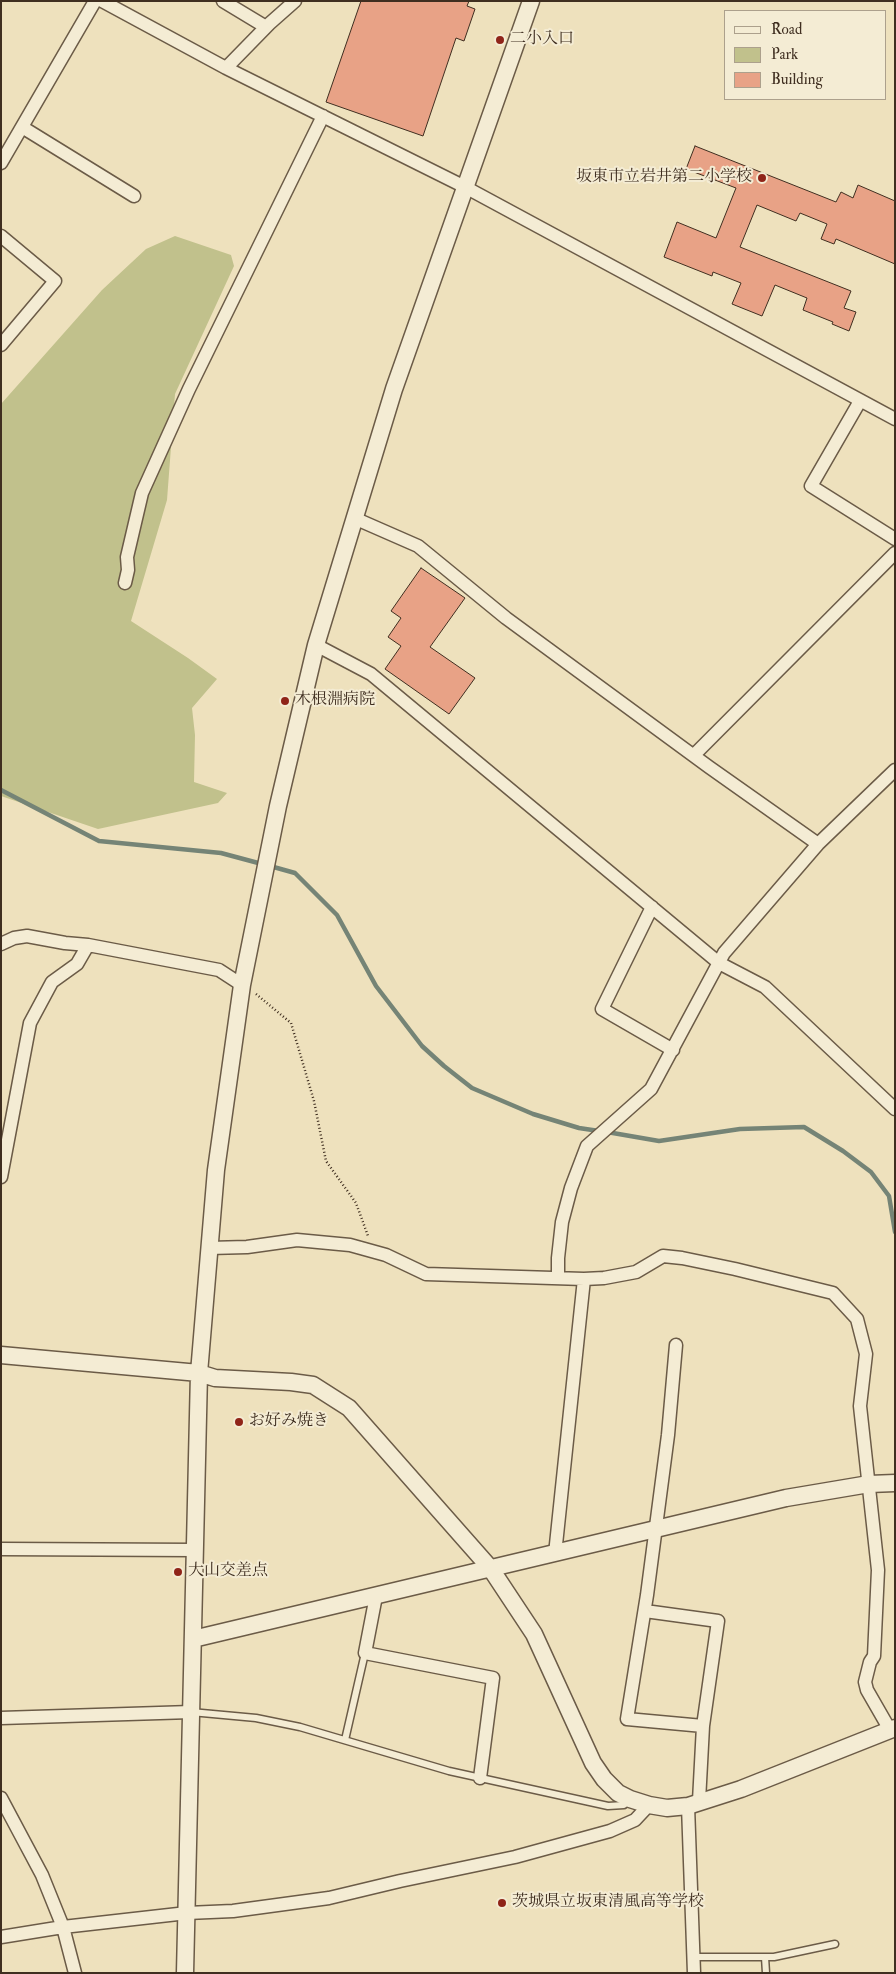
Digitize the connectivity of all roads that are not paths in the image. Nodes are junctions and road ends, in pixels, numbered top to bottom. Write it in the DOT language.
graph roads {
  1 [pos="95,1"];
  2 [pos="102,1"];
  3 [pos="223,1"];
  4 [pos="295,1"];
  5 [pos="531,1"];
  6 [pos="266,27"];
  7 [pos="226,68"];
  8 [pos="323,116"];
  9 [pos="22,127"];
  10 [pos="1,163"];
  11 [pos="466,187"];
  12 [pos="134,196"];
  13 [pos="1,236"];
  14 [pos="1,345"];
  15 [pos="860,401"];
  16 [pos="895,419"];
  17 [pos="354,518"];
  18 [pos="895,538"];
  19 [pos="895,553"];
  20 [pos="125,583"];
  21 [pos="316,646"];
  22 [pos="694,755"];
  23 [pos="895,770"];
  24 [pos="818,844"];
  25 [pos="652,907"];
  26 [pos="1,944"];
  27 [pos="88,945"];
  28 [pos="719,962"];
  29 [pos="242,985"];
  30 [pos="672,1050"];
  31 [pos="895,1109"];
  32 [pos="1,1177"];
  33 [pos="209,1248"];
  34 [pos="558,1278"];
  35 [pos="584,1279"];
  36 [pos="676,1345"];
  37 [pos="1,1355"];
  38 [pos="199,1373"];
  39 [pos="895,1483"];
  40 [pos="870,1484"];
  41 [pos="654,1530"];
  42 [pos="1,1549"];
  43 [pos="196,1550"];
  44 [pos="554,1554"];
  45 [pos="491,1569"];
  46 [pos="376,1596"];
  47 [pos="645,1610"];
  48 [pos="193,1639"];
  49 [pos="365,1653"];
  50 [pos="191,1712"];
  51 [pos="1,1718"];
  52 [pos="704,1726"];
  53 [pos="892,1729"];
  54 [pos="346,1740"];
  55 [pos="480,1778"];
  56 [pos="1,1798"];
  57 [pos="630,1799"];
  58 [pos="694,1804"];
  59 [pos="650,1806"];
  60 [pos="187,1913"];
  61 [pos="63,1927"];
  62 [pos="1,1937"];
  63 [pos="834,1944"];
  64 [pos="693,1957"];
  65 [pos="765,1957"];
  66 [pos="75,1973"];
  67 [pos="185,1973"];
  68 [pos="694,1973"];
  69 [pos="766,1973"];
  1 -- 9 [label="street"];
  2 -- 7 [label="street"];
  3 -- 6 [label="street"];
  4 -- 6 [label="street"];
  5 -- 11 [label="street"];
  6 -- 7 [label="street"];
  7 -- 8 [label="street"];
  8 -- 11 [label="street"];
  8 -- 20 [label="street"];
  9 -- 10 [label="street"];
  9 -- 12 [label="street"];
  11 -- 15 [label="street"];
  11 -- 17 [label="street"];
  13 -- 14 [label="street"];
  15 -- 16 [label="street"];
  15 -- 18 [label="street"];
  17 -- 21 [label="street"];
  17 -- 22 [label="street"];
  19 -- 22 [label="street"];
  21 -- 25 [label="street"];
  21 -- 29 [label="street"];
  22 -- 24 [label="street"];
  23 -- 24 [label="street"];
  24 -- 28 [label="street"];
  25 -- 28 [label="street"];
  25 -- 30 [label="street"];
  26 -- 27 [label="street"];
  27 -- 29 [label="street"];
  27 -- 32 [label="street"];
  28 -- 30 [label="street"];
  28 -- 31 [label="street"];
  29 -- 33 [label="street"];
  30 -- 34 [label="street"];
  33 -- 34 [label="street"];
  33 -- 38 [label="street"];
  34 -- 35 [label="street"];
  35 -- 40 [label="street"];
  35 -- 44 [label="street"];
  36 -- 41 [label="street"];
  37 -- 38 [label="street"];
  38 -- 43 [label="street"];
  38 -- 45 [label="street"];
  39 -- 40 [label="street"];
  40 -- 41 [label="street"];
  40 -- 53 [label="street"];
  41 -- 44 [label="street"];
  41 -- 47 [label="street"];
  42 -- 43 [label="street"];
  43 -- 48 [label="street"];
  44 -- 45 [label="street"];
  45 -- 46 [label="street"];
  45 -- 57 [label="street"];
  46 -- 48 [label="street"];
  46 -- 49 [label="street"];
  47 -- 52 [label="street"];
  47 -- 52 [label="street"];
  48 -- 50 [label="street"];
  49 -- 54 [label="lane"];
  49 -- 55 [label="street"];
  50 -- 51 [label="street"];
  50 -- 54 [label="lane"];
  50 -- 60 [label="street"];
  52 -- 58 [label="street"];
  53 -- 58 [label="street"];
  54 -- 55 [label="lane"];
  55 -- 57 [label="lane"];
  56 -- 61 [label="street"];
  57 -- 59 [label="street"];
  58 -- 59 [label="street"];
  58 -- 64 [label="street"];
  59 -- 60 [label="street"];
  60 -- 61 [label="street"];
  60 -- 67 [label="street"];
  61 -- 62 [label="street"];
  61 -- 66 [label="street"];
  63 -- 65 [label="lane"];
  64 -- 65 [label="lane"];
  64 -- 68 [label="street"];
  65 -- 69 [label="lane"];
}
